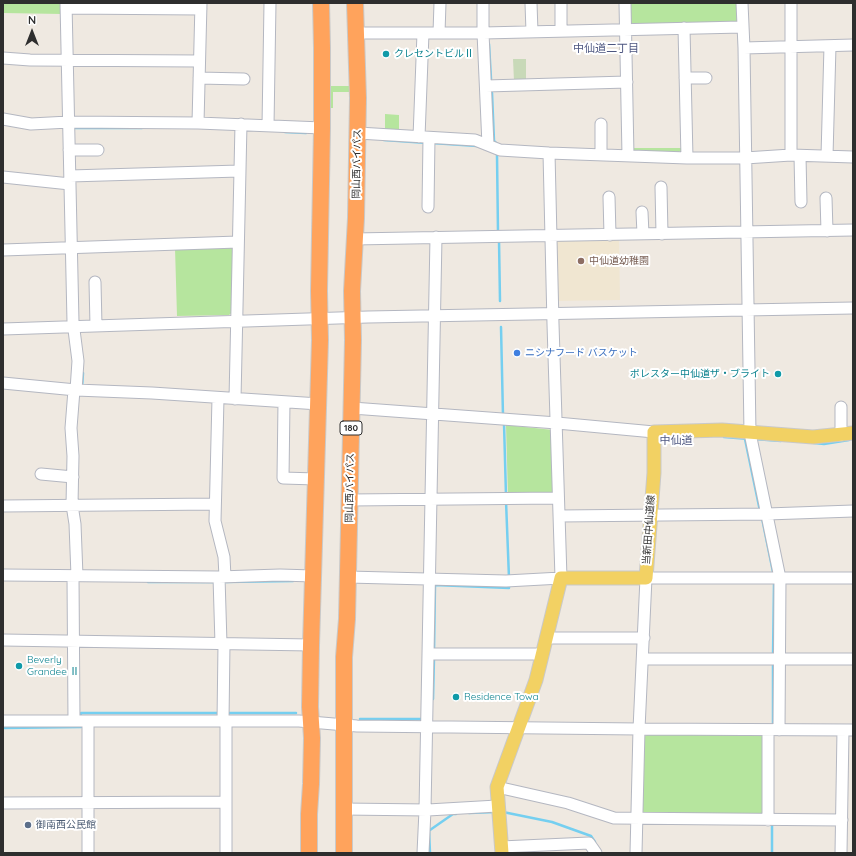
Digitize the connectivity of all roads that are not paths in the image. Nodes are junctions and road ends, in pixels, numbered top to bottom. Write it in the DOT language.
graph roads {
  1 [pos="270,3"];
  2 [pos="321,3"];
  3 [pos="355,3"];
  4 [pos="440,3"];
  5 [pos="483,3"];
  6 [pos="532,3"];
  7 [pos="561,3"];
  8 [pos="625,3"];
  9 [pos="742,3"];
  10 [pos="791,3"];
  11 [pos="66,5"];
  12 [pos="201,6"];
  13 [pos="742,27"];
  14 [pos="684,28"];
  15 [pos="626,29"];
  16 [pos="561,31"];
  17 [pos="532,32"];
  18 [pos="357,33"];
  19 [pos="423,33"];
  20 [pos="440,33"];
  21 [pos="483,33"];
  22 [pos="853,45"];
  23 [pos="830,46"];
  24 [pos="790,47"];
  25 [pos="744,48"];
  26 [pos="3,58"];
  27 [pos="67,60"];
  28 [pos="200,61"];
  29 [pos="199,78"];
  30 [pos="685,78"];
  31 [pos="706,78"];
  32 [pos="244,79"];
  33 [pos="627,82"];
  34 [pos="486,86"];
  35 [pos="3,119"];
  36 [pos="69,122"];
  37 [pos="198,123"];
  38 [pos="601,124"];
  39 [pos="268,126"];
  40 [pos="240,128"];
  41 [pos="322,128"];
  42 [pos="358,133"];
  43 [pos="427,140"];
  44 [pos="493,148"];
  45 [pos="72,150"];
  46 [pos="98,150"];
  47 [pos="601,152"];
  48 [pos="549,153"];
  49 [pos="796,155"];
  50 [pos="628,156"];
  51 [pos="827,156"];
  52 [pos="853,157"];
  53 [pos="687,158"];
  54 [pos="745,158"];
  55 [pos="239,171"];
  56 [pos="3,177"];
  57 [pos="72,178"];
  58 [pos="661,187"];
  59 [pos="609,197"];
  60 [pos="826,198"];
  61 [pos="802,202"];
  62 [pos="428,206"];
  63 [pos="642,212"];
  64 [pos="853,230"];
  65 [pos="827,231"];
  66 [pos="746,232"];
  67 [pos="643,234"];
  68 [pos="662,234"];
  69 [pos="610,235"];
  70 [pos="551,236"];
  71 [pos="436,237"];
  72 [pos="354,239"];
  73 [pos="238,242"];
  74 [pos="75,248"];
  75 [pos="3,250"];
  76 [pos="95,282"];
  77 [pos="853,308"];
  78 [pos="747,310"];
  79 [pos="553,314"];
  80 [pos="434,316"];
  81 [pos="353,317"];
  82 [pos="319,318"];
  83 [pos="236,321"];
  84 [pos="96,326"];
  85 [pos="73,327"];
  86 [pos="3,330"];
  87 [pos="3,383"];
  88 [pos="77,391"];
  89 [pos="235,399"];
  90 [pos="218,400"];
  91 [pos="319,404"];
  92 [pos="284,405"];
  93 [pos="841,407"];
  94 [pos="352,408"];
  95 [pos="432,416"];
  96 [pos="557,426"];
  97 [pos="847,434"];
  98 [pos="654,436"];
  99 [pos="750,437"];
  100 [pos="42,474"];
  101 [pos="72,477"];
  102 [pos="316,479"];
  103 [pos="558,498"];
  104 [pos="350,500"];
  105 [pos="431,500"];
  106 [pos="215,504"];
  107 [pos="3,506"];
  108 [pos="72,506"];
  109 [pos="853,511"];
  110 [pos="762,514"];
  111 [pos="650,515"];
  112 [pos="559,516"];
  113 [pos="3,575"];
  114 [pos="313,576"];
  115 [pos="348,577"];
  116 [pos="74,578"];
  117 [pos="561,578"];
  118 [pos="646,578"];
  119 [pos="780,578"];
  120 [pos="853,578"];
  121 [pos="220,580"];
  122 [pos="430,583"];
  123 [pos="546,638"];
  124 [pos="644,638"];
  125 [pos="3,640"];
  126 [pos="73,641"];
  127 [pos="222,644"];
  128 [pos="311,645"];
  129 [pos="432,654"];
  130 [pos="542,654"];
  131 [pos="643,659"];
  132 [pos="853,659"];
  133 [pos="775,660"];
  134 [pos="224,717"];
  135 [pos="3,721"];
  136 [pos="74,721"];
  137 [pos="88,721"];
  138 [pos="311,722"];
  139 [pos="429,724"];
  140 [pos="344,725"];
  141 [pos="519,728"];
  142 [pos="639,729"];
  143 [pos="773,730"];
  144 [pos="848,730"];
  145 [pos="497,787"];
  146 [pos="226,802"];
  147 [pos="3,803"];
  148 [pos="88,803"];
  149 [pos="343,809"];
  150 [pos="429,809"];
  151 [pos="498,810"];
  152 [pos="636,819"];
  153 [pos="771,820"];
  154 [pos="842,820"];
  155 [pos="504,849"];
  156 [pos="88,853"];
  157 [pos="226,853"];
  158 [pos="309,853"];
  159 [pos="344,853"];
  160 [pos="423,853"];
  161 [pos="596,853"];
  162 [pos="636,853"];
  163 [pos="841,853"];
  1 -- 39 [label="street"];
  2 -- 41 [label="highway"];
  3 -- 18 [label="highway, 岡山西バイパス / 180"];
  4 -- 20 [label="street"];
  5 -- 21 [label="street"];
  6 -- 17 [label="street"];
  7 -- 16 [label="street"];
  8 -- 15 [label="street"];
  9 -- 13 [label="street"];
  10 -- 24 [label="street"];
  11 -- 12 [label="street"];
  11 -- 27 [label="street"];
  12 -- 28 [label="street"];
  13 -- 14 [label="street"];
  13 -- 25 [label="street"];
  14 -- 15 [label="street"];
  14 -- 30 [label="street"];
  15 -- 16 [label="street"];
  15 -- 33 [label="street"];
  16 -- 17 [label="street"];
  17 -- 21 [label="street"];
  18 -- 19 [label="street"];
  18 -- 42 [label="highway, 岡山西バイパス / 180"];
  19 -- 20 [label="street"];
  19 -- 43 [label="street"];
  20 -- 21 [label="street"];
  21 -- 34 [label="street"];
  22 -- 23 [label="street"];
  23 -- 24 [label="street"];
  23 -- 51 [label="street"];
  24 -- 25 [label="street"];
  24 -- 49 [label="street"];
  25 -- 54 [label="street"];
  26 -- 27 [label="street"];
  27 -- 28 [label="street"];
  27 -- 36 [label="street"];
  28 -- 29 [label="street"];
  29 -- 32 [label="street"];
  29 -- 37 [label="street"];
  30 -- 31 [label="street"];
  30 -- 53 [label="street"];
  33 -- 34 [label="street"];
  33 -- 50 [label="street"];
  34 -- 44 [label="street"];
  35 -- 36 [label="street"];
  36 -- 37 [label="street"];
  36 -- 45 [label="street"];
  37 -- 40 [label="street"];
  38 -- 47 [label="street"];
  39 -- 40 [label="street"];
  39 -- 41 [label="street"];
  40 -- 55 [label="street"];
  41 -- 82 [label="highway"];
  42 -- 43 [label="street"];
  42 -- 72 [label="highway, 岡山西バイパス / 180"];
  43 -- 44 [label="street"];
  43 -- 62 [label="street"];
  44 -- 48 [label="street"];
  45 -- 46 [label="street"];
  45 -- 57 [label="street"];
  47 -- 48 [label="street"];
  47 -- 50 [label="street"];
  48 -- 70 [label="street"];
  49 -- 51 [label="street"];
  49 -- 54 [label="street"];
  49 -- 61 [label="street"];
  50 -- 53 [label="street"];
  51 -- 52 [label="street"];
  53 -- 54 [label="street"];
  54 -- 66 [label="street"];
  55 -- 57 [label="street"];
  55 -- 73 [label="street"];
  56 -- 57 [label="street"];
  57 -- 74 [label="street"];
  58 -- 68 [label="street"];
  59 -- 69 [label="street"];
  60 -- 65 [label="street"];
  63 -- 67 [label="street"];
  64 -- 65 [label="street"];
  65 -- 66 [label="street"];
  66 -- 68 [label="street"];
  66 -- 78 [label="street"];
  67 -- 68 [label="street"];
  67 -- 69 [label="street"];
  69 -- 70 [label="street"];
  70 -- 71 [label="street"];
  70 -- 79 [label="street"];
  71 -- 72 [label="street"];
  71 -- 80 [label="street"];
  72 -- 81 [label="highway, 岡山西バイパス / 180"];
  73 -- 74 [label="street"];
  73 -- 83 [label="street"];
  74 -- 75 [label="street"];
  74 -- 85 [label="street"];
  76 -- 84 [label="street"];
  77 -- 78 [label="street"];
  78 -- 79 [label="street"];
  78 -- 99 [label="street"];
  79 -- 80 [label="street"];
  79 -- 96 [label="street"];
  80 -- 81 [label="street"];
  80 -- 95 [label="street"];
  81 -- 82 [label="street"];
  81 -- 94 [label="highway, 岡山西バイパス / 180"];
  82 -- 83 [label="street"];
  82 -- 91 [label="highway"];
  83 -- 84 [label="street"];
  83 -- 89 [label="street"];
  84 -- 85 [label="street"];
  85 -- 86 [label="street"];
  85 -- 88 [label="street"];
  87 -- 88 [label="street"];
  88 -- 90 [label="street"];
  88 -- 101 [label="street"];
  89 -- 90 [label="street"];
  89 -- 92 [label="street"];
  90 -- 106 [label="street"];
  91 -- 92 [label="street"];
  91 -- 102 [label="highway"];
  92 -- 102 [label="street"];
  93 -- 97 [label="street"];
  94 -- 95 [label="street"];
  94 -- 104 [label="highway, 岡山西バイパス / 180"];
  95 -- 96 [label="street"];
  95 -- 105 [label="street"];
  96 -- 98 [label="street"];
  96 -- 103 [label="street"];
  97 -- 99 [label="main road"];
  98 -- 99 [label="main road"];
  98 -- 111 [label="main road, 当新田中仙道線"];
  99 -- 110 [label="street"];
  100 -- 101 [label="street"];
  101 -- 108 [label="street"];
  102 -- 114 [label="highway"];
  103 -- 105 [label="street"];
  103 -- 112 [label="street"];
  104 -- 105 [label="street"];
  104 -- 115 [label="highway, 岡山西バイパス / 180"];
  105 -- 122 [label="street"];
  106 -- 108 [label="street"];
  106 -- 121 [label="street"];
  107 -- 108 [label="street"];
  108 -- 116 [label="street"];
  109 -- 110 [label="street"];
  110 -- 111 [label="street"];
  110 -- 119 [label="street"];
  111 -- 112 [label="street"];
  111 -- 118 [label="main road, 当新田中仙道線"];
  112 -- 117 [label="street"];
  113 -- 116 [label="street"];
  114 -- 121 [label="street"];
  114 -- 128 [label="highway"];
  115 -- 122 [label="street"];
  115 -- 140 [label="highway, 岡山西バイパス / 180"];
  116 -- 121 [label="street"];
  116 -- 126 [label="street"];
  117 -- 118 [label="main road, 当新田中仙道線"];
  117 -- 122 [label="street"];
  117 -- 123 [label="main road"];
  118 -- 119 [label="street"];
  118 -- 124 [label="street"];
  119 -- 120 [label="street"];
  119 -- 133 [label="street"];
  121 -- 127 [label="street"];
  122 -- 129 [label="street"];
  123 -- 124 [label="street"];
  123 -- 130 [label="main road"];
  124 -- 131 [label="street"];
  125 -- 126 [label="street"];
  126 -- 127 [label="street"];
  126 -- 136 [label="street"];
  127 -- 128 [label="street"];
  127 -- 134 [label="street"];
  128 -- 138 [label="highway"];
  129 -- 130 [label="street"];
  129 -- 139 [label="street"];
  130 -- 141 [label="main road"];
  131 -- 133 [label="street"];
  131 -- 142 [label="street"];
  132 -- 133 [label="street"];
  133 -- 143 [label="street"];
  134 -- 137 [label="street"];
  134 -- 138 [label="street"];
  134 -- 146 [label="street"];
  135 -- 136 [label="street"];
  136 -- 137 [label="street"];
  137 -- 148 [label="street"];
  138 -- 140 [label="street"];
  138 -- 158 [label="highway"];
  139 -- 140 [label="street"];
  139 -- 141 [label="street"];
  139 -- 150 [label="street"];
  140 -- 149 [label="highway, 岡山西バイパス / 180"];
  141 -- 142 [label="street"];
  141 -- 145 [label="main road"];
  142 -- 143 [label="street"];
  142 -- 152 [label="street"];
  143 -- 144 [label="street"];
  143 -- 153 [label="street"];
  144 -- 154 [label="street"];
  145 -- 151 [label="main road"];
  145 -- 152 [label="street"];
  146 -- 148 [label="street"];
  146 -- 157 [label="street"];
  147 -- 148 [label="street"];
  148 -- 156 [label="street"];
  149 -- 150 [label="street"];
  149 -- 159 [label="highway, 岡山西バイパス / 180"];
  150 -- 151 [label="street"];
  150 -- 160 [label="street"];
  151 -- 155 [label="main road"];
  152 -- 153 [label="street"];
  152 -- 162 [label="street"];
  153 -- 154 [label="street"];
  154 -- 163 [label="street"];
  155 -- 161 [label="street"];
}
